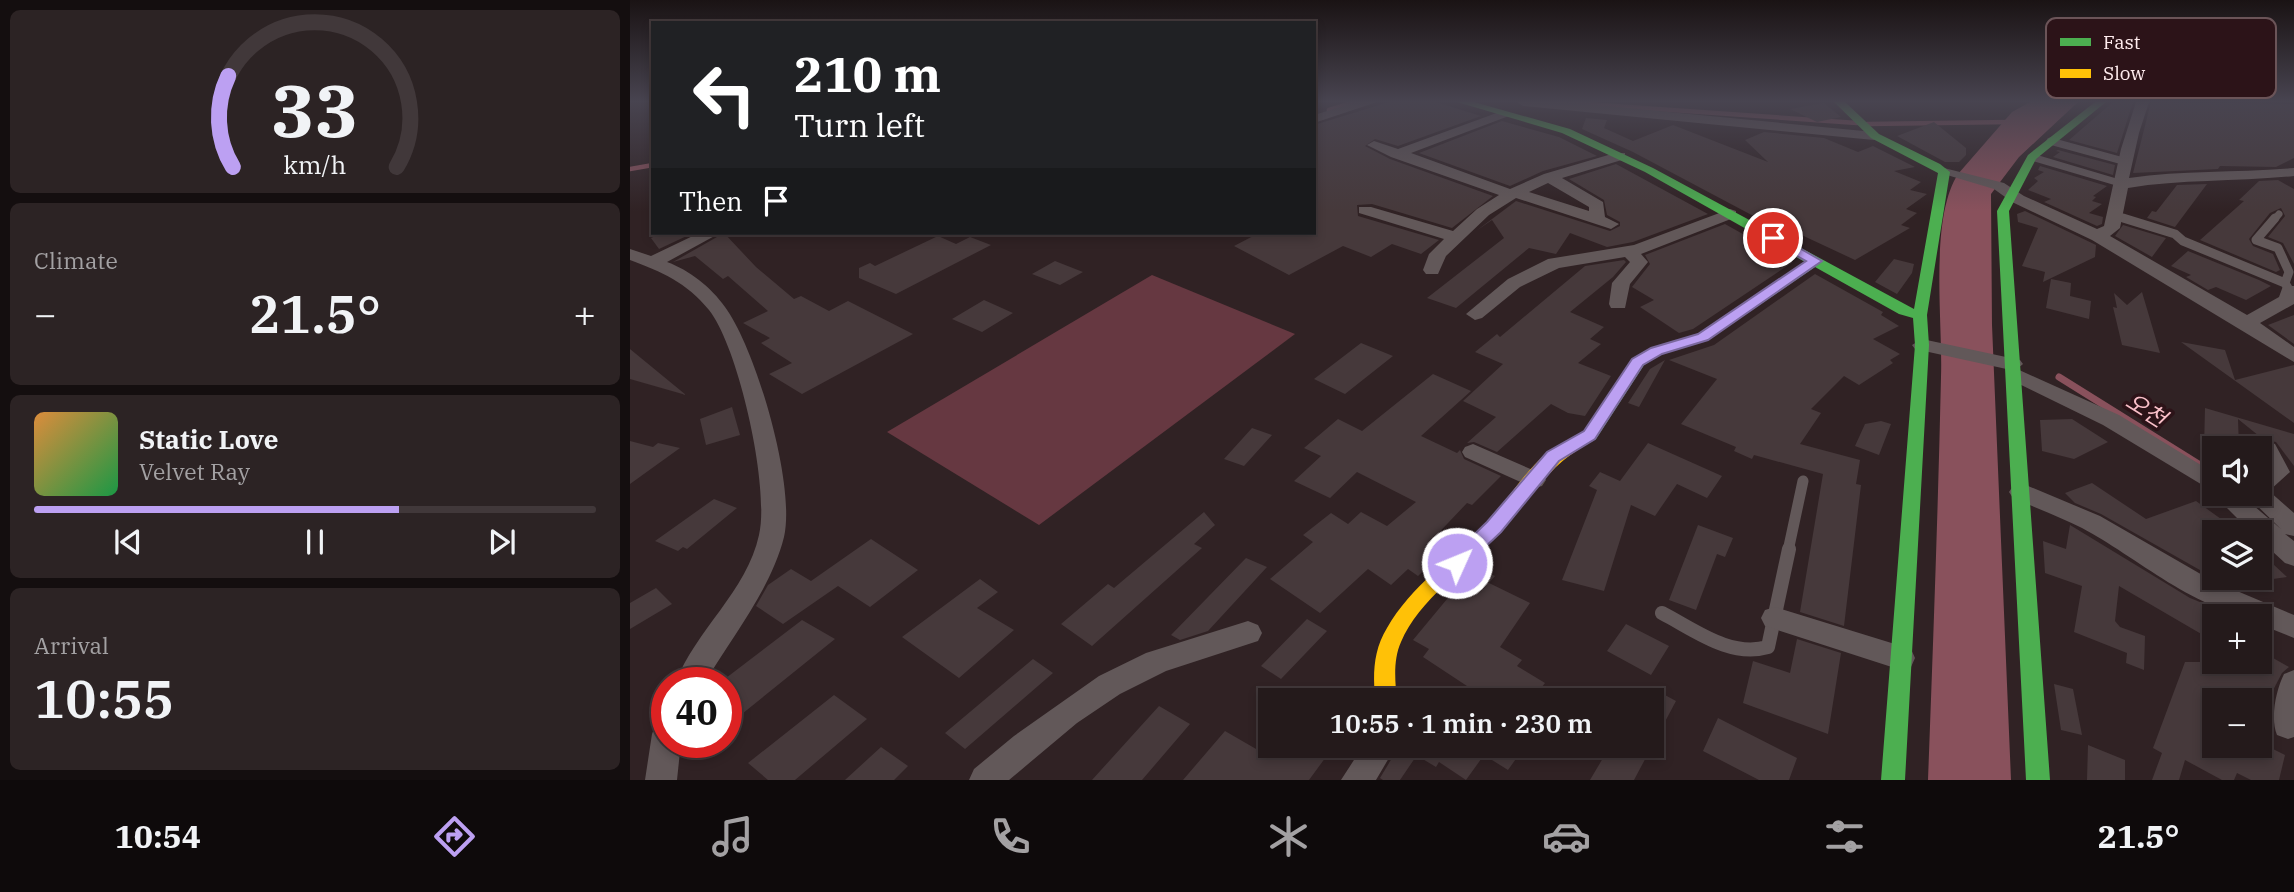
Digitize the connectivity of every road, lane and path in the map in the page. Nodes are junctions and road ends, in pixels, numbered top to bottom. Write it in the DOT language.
graph roads {
  1 [pos="1430,138"];
  2 [pos="1582,138"];
  3 [pos="1885,138"];
  4 [pos="2053,138"];
  5 [pos="2128,138"];
  6 [pos="2050,141"];
  7 [pos="1374,145"];
  8 [pos="1396,154"];
  9 [pos="1620,156"];
  10 [pos="2032,157"];
  11 [pos="2123,161"];
  12 [pos="2294,172"];
  13 [pos="1948,173"];
  14 [pos="1549,177"];
  15 [pos="2123,184"];
  16 [pos="2003,189"];
  17 [pos="1513,193"];
  18 [pos="1364,210"];
  19 [pos="1730,214"];
  20 [pos="2279,215"];
  21 [pos="2115,216"];
  22 [pos="708,235"];
  23 [pos="2098,236"];
  24 [pos="1457,238"];
  25 [pos="1630,252"];
  26 [pos="630,254"];
  27 [pos="1815,261"];
  28 [pos="651,263"];
  29 [pos="1432,270"];
  30 [pos="2290,288"];
  31 [pos="1618,304"];
  32 [pos="1475,314"];
  33 [pos="1920,315"];
  34 [pos="2246,323"];
  35 [pos="1931,347"];
  36 [pos="2294,356"];
  37 [pos="2008,367"];
  38 [pos="1473,452"];
  39 [pos="2272,459"];
  40 [pos="2202,471"];
  41 [pos="2272,475"];
  42 [pos="1534,480"];
  43 [pos="1803,481"];
  44 [pos="2021,492"];
  45 [pos="2251,506"];
  46 [pos="2261,506"];
  47 [pos="2294,527"];
  48 [pos="2294,556"];
  49 [pos="1662,613"];
  50 [pos="1775,618"];
  51 [pos="2294,627"];
  52 [pos="1248,633"];
  53 [pos="1901,658"];
  54 [pos="699,667"];
  55 [pos="2294,683"];
  56 [pos="1385,688"];
  57 [pos="2288,724"];
  58 [pos="664,758"];
  59 [pos="1373,758"];
  60 [pos="661,780"];
  61 [pos="985,780"];
  62 [pos="1357,780"];
  63 [pos="1894,780"];
  64 [pos="2038,780"];
  1 -- 8 [label="street"];
  2 -- 9 [label="street"];
  3 -- 13 [label="street"];
  4 -- 6 [label="street"];
  5 -- 11 [label="street"];
  6 -- 10 [label="street"];
  6 -- 11 [label="lane"];
  7 -- 8 [label="street"];
  8 -- 17 [label="street"];
  9 -- 14 [label="street"];
  9 -- 19 [label="street"];
  10 -- 15 [label="lane"];
  10 -- 16 [label="street"];
  11 -- 15 [label="street"];
  12 -- 15 [label="street"];
  13 -- 16 [label="street"];
  13 -- 33 [label="street"];
  14 -- 17 [label="street"];
  14 -- 17 [label="street"];
  15 -- 21 [label="street"];
  16 -- 23 [label="street"];
  16 -- 37 [label="street"];
  17 -- 24 [label="street"];
  18 -- 24 [label="street"];
  19 -- 25 [label="street"];
  19 -- 27 [label="street"];
  20 -- 30 [label="lane"];
  21 -- 23 [label="street"];
  21 -- 30 [label="lane"];
  22 -- 28 [label="street"];
  23 -- 34 [label="street"];
  24 -- 29 [label="street"];
  25 -- 31 [label="street"];
  25 -- 32 [label="street"];
  26 -- 28 [label="street"];
  27 -- 33 [label="street"];
  27 -- 42 [label="street"];
  28 -- 54 [label="street"];
  30 -- 34 [label="street"];
  33 -- 35 [label="street"];
  34 -- 36 [label="street"];
  35 -- 37 [label="street"];
  35 -- 53 [label="street"];
  37 -- 40 [label="street"];
  37 -- 44 [label="street"];
  38 -- 42 [label="street"];
  39 -- 41 [label="street"];
  42 -- 56 [label="street"];
  43 -- 50 [label="lane"];
  44 -- 51 [label="street"];
  44 -- 64 [label="street"];
  45 -- 48 [label="street"];
  46 -- 47 [label="street"];
  49 -- 50 [label="lane"];
  50 -- 53 [label="street"];
  52 -- 61 [label="street"];
  53 -- 63 [label="street"];
  55 -- 57 [label="street"];
  58 -- 60 [label="street"];
  59 -- 62 [label="street"];
}
